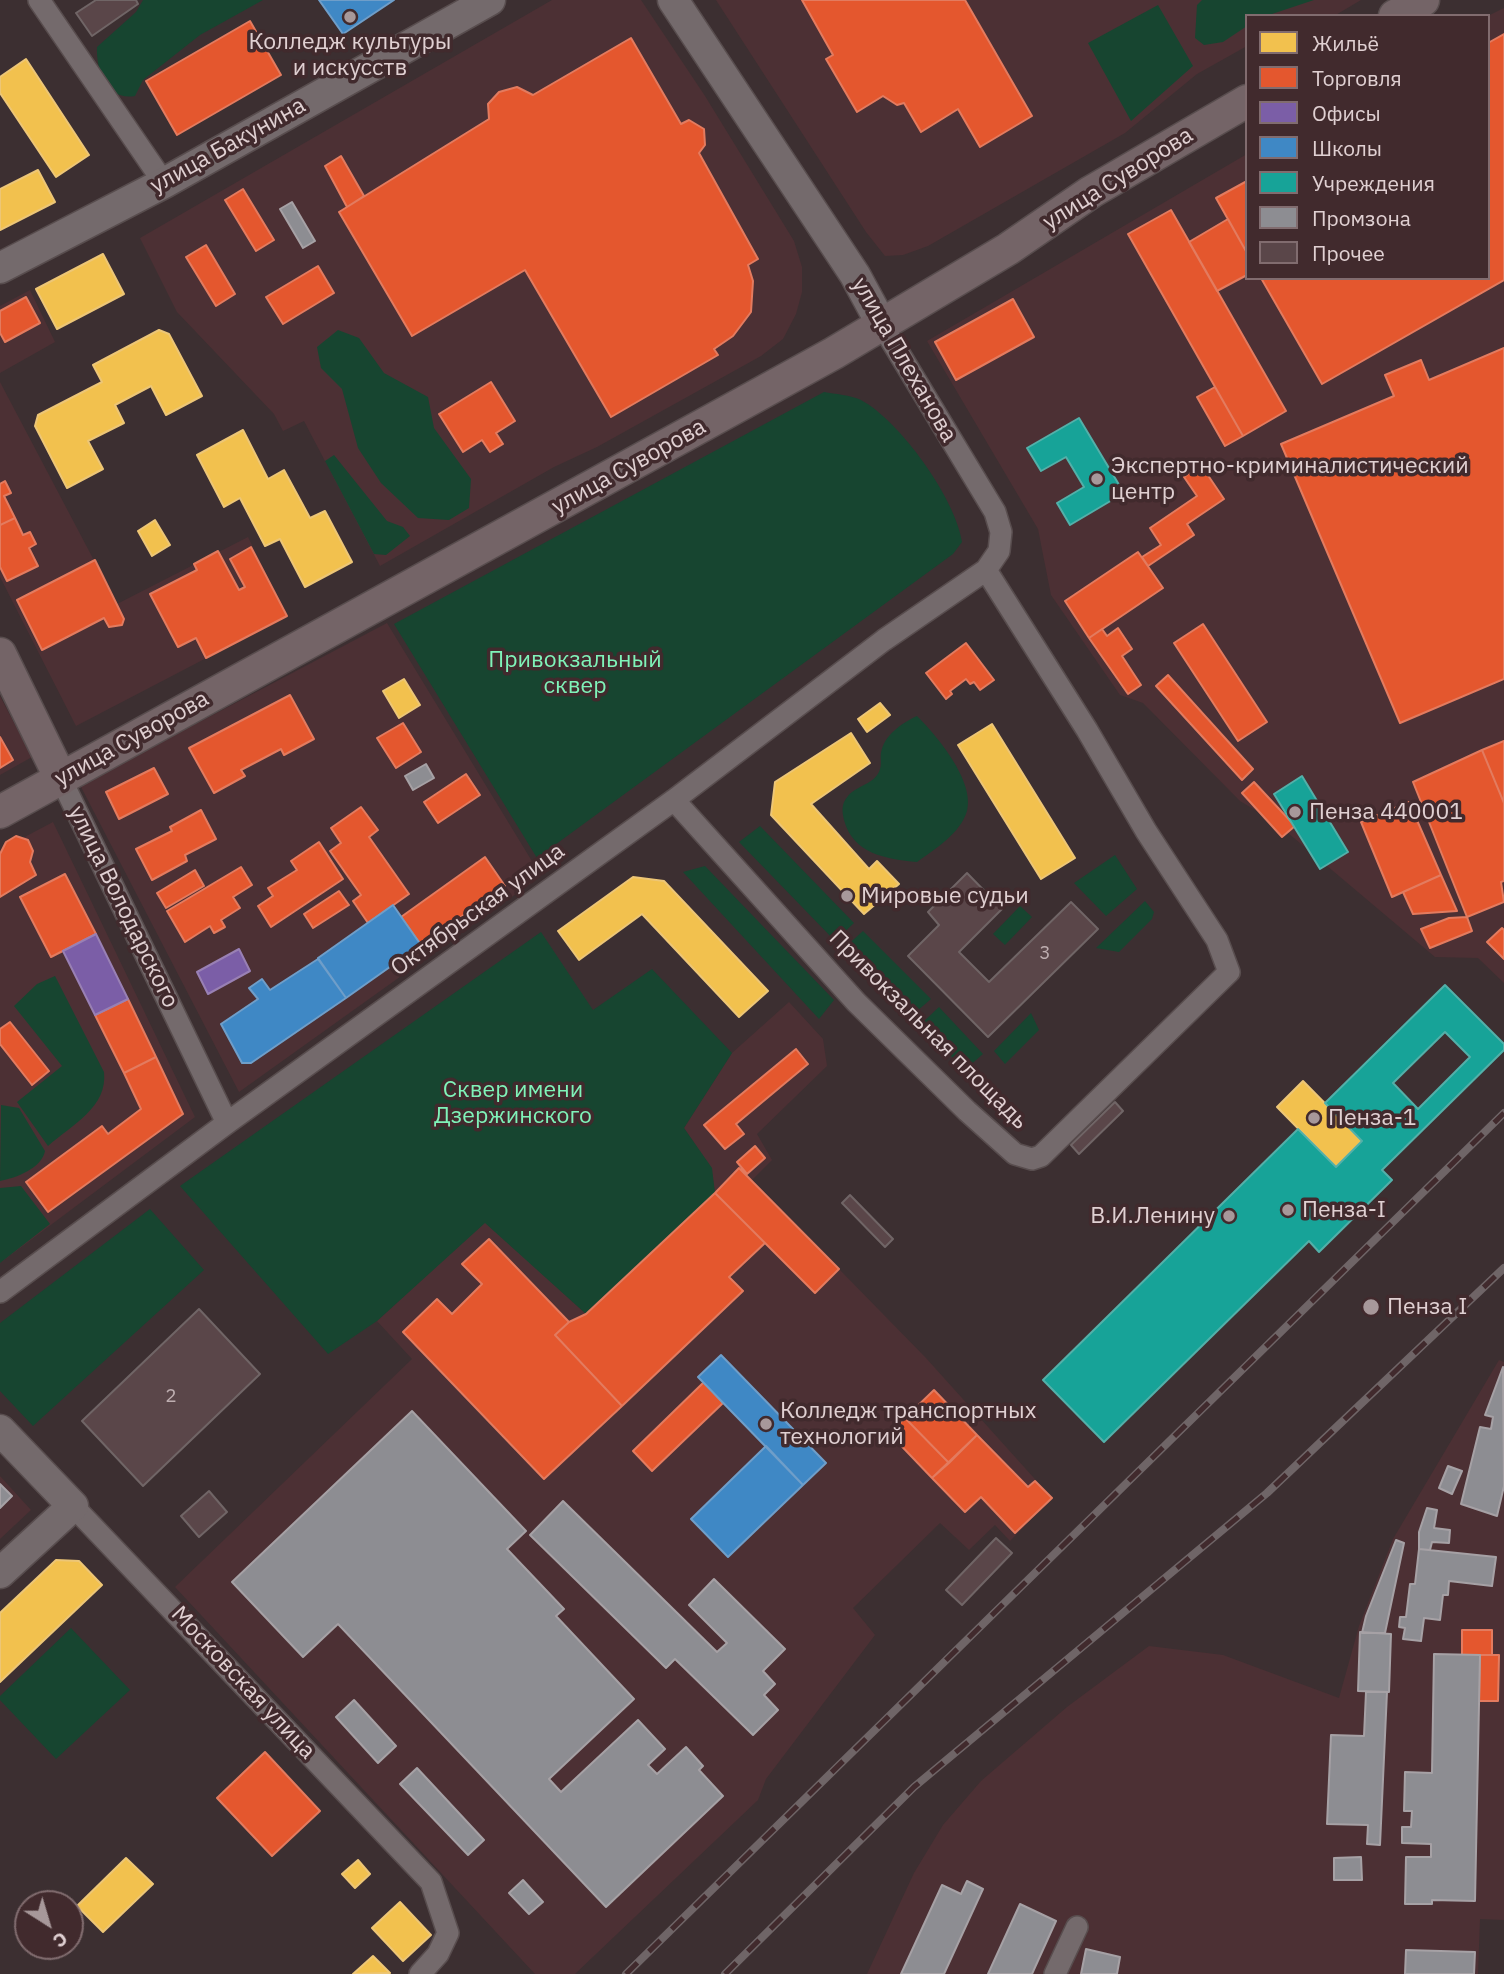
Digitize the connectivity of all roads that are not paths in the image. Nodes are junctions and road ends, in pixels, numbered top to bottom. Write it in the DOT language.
graph roads {
  1 [pos="39,0"];
  2 [pos="490,0"];
  3 [pos="673,0"];
  4 [pos="1423,0"];
  5 [pos="1398,14"];
  6 [pos="1245,102"];
  7 [pos="164,183"];
  8 [pos="0,268"];
  9 [pos="881,325"];
  10 [pos="986,570"];
  11 [pos="0,654"];
  12 [pos="61,779"];
  13 [pos="674,800"];
  14 [pos="0,812"];
  15 [pos="227,1123"];
  16 [pos="0,1292"];
  17 [pos="0,1430"];
  18 [pos="73,1506"];
  19 [pos="0,1573"];
  20 [pos="1077,1927"];
  21 [pos="420,1974"];
  22 [pos="1055,1974"];
  1 -- 7 [label="street"];
  2 -- 7 [label="main road, улица Бакунина"];
  3 -- 9 [label="main road, улица Плеханова"];
  4 -- 5 [label="main road"];
  6 -- 9 [label="main road, улица Суворова"];
  7 -- 8 [label="main road, улица Бакунина"];
  9 -- 10 [label="street, улица Плеханова"];
  9 -- 12 [label="main road, улица Суворова"];
  10 -- 13 [label="street, Октябрьская улица"];
  10 -- 13 [label="street, Привокзальная площадь"];
  11 -- 12 [label="main road, улица Володарского"];
  12 -- 14 [label="main road, улица Суворова"];
  12 -- 15 [label="street, улица Володарского"];
  13 -- 15 [label="street, Октябрьская улица"];
  15 -- 16 [label="street, Октябрьская улица"];
  17 -- 18 [label="main road, Московская улица"];
  18 -- 19 [label="main road"];
  18 -- 21 [label="street, Московская улица"];
  20 -- 22 [label="street"];
}
